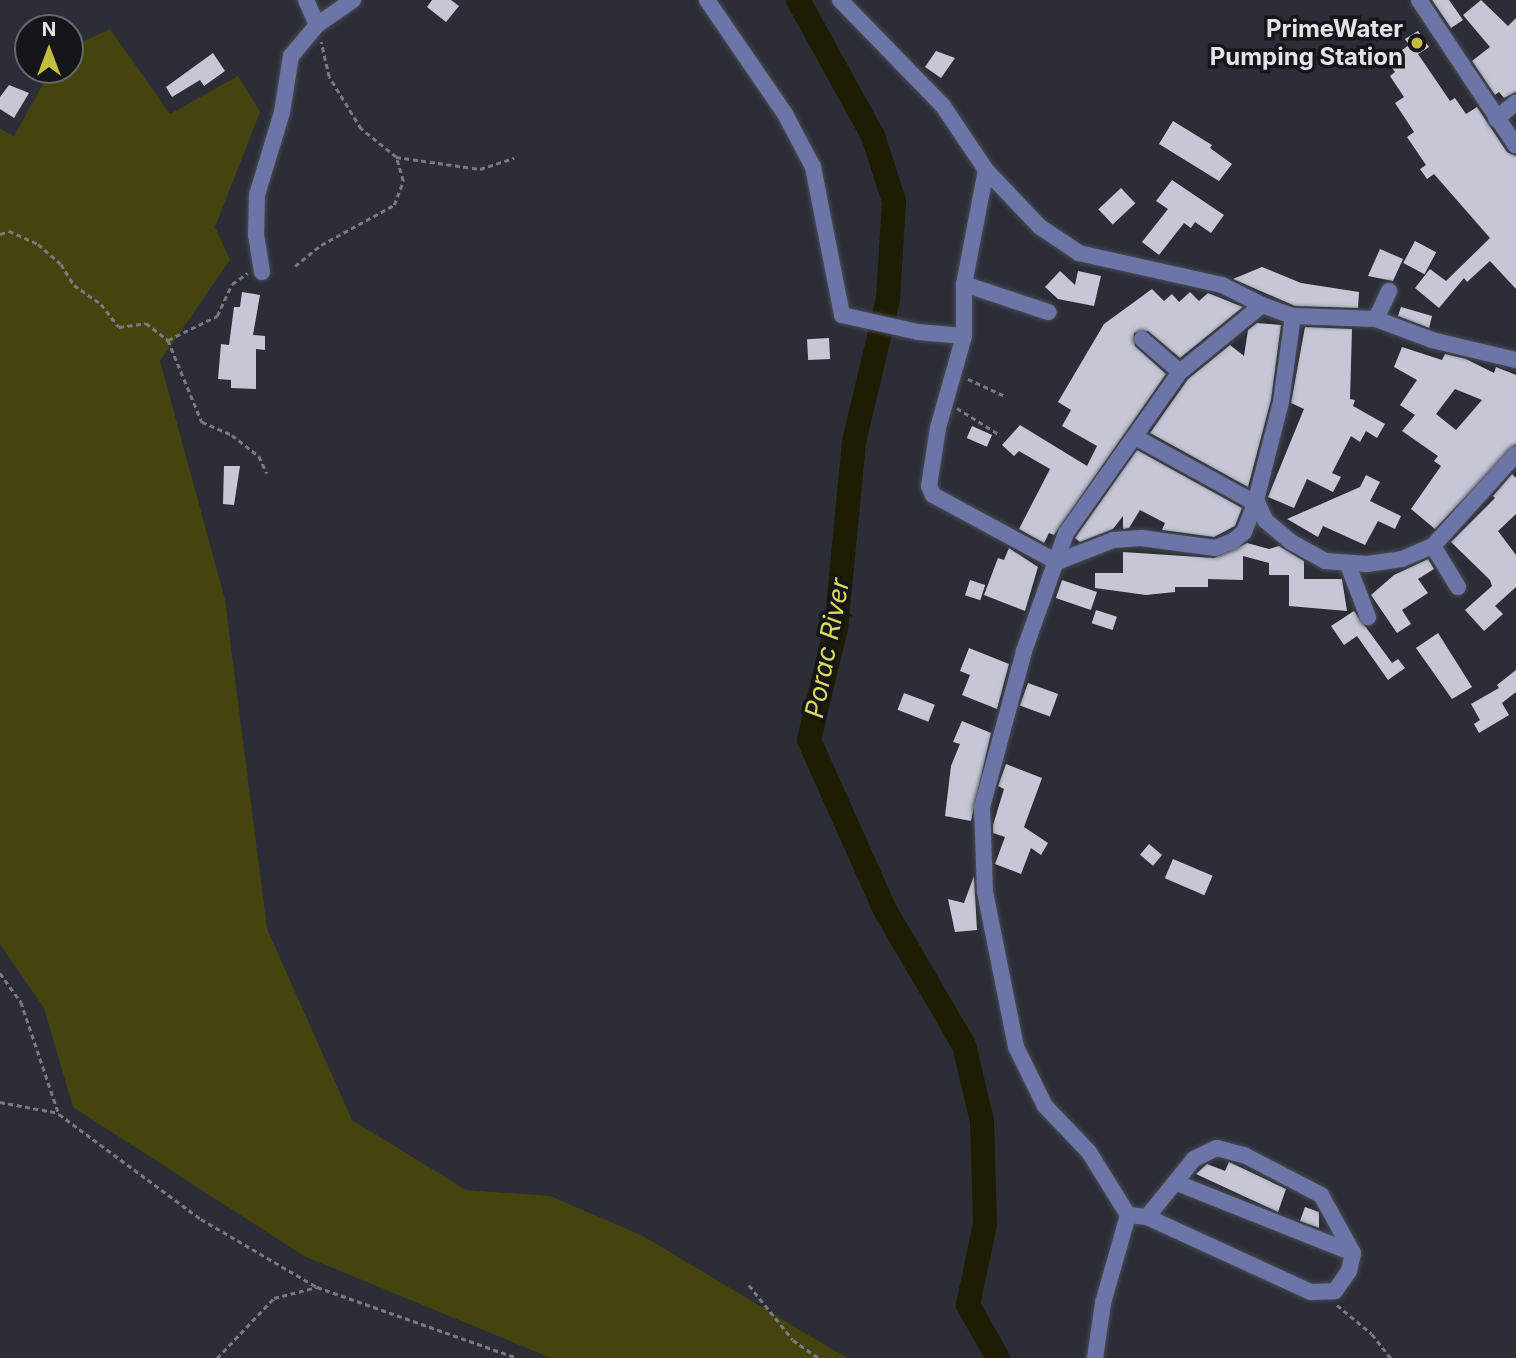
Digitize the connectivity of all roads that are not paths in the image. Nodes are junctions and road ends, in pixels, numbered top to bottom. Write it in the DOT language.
graph roads {
  1 [pos="306,0"];
  2 [pos="353,0"];
  3 [pos="707,0"];
  4 [pos="840,0"];
  5 [pos="1419,0"];
  6 [pos="317,25"];
  7 [pos="1516,102"];
  8 [pos="1496,119"];
  9 [pos="1516,146"];
  10 [pos="986,170"];
  11 [pos="262,272"];
  12 [pos="964,284"];
  13 [pos="1389,291"];
  14 [pos="1262,305"];
  15 [pos="1048,312"];
  16 [pos="1293,316"];
  17 [pos="1376,319"];
  18 [pos="964,336"];
  19 [pos="1142,340"];
  20 [pos="1516,360"];
  21 [pos="1180,372"];
  22 [pos="1135,437"];
  23 [pos="1514,459"];
  24 [pos="1255,501"];
  25 [pos="1433,546"];
  26 [pos="1057,562"];
  27 [pos="1348,565"];
  28 [pos="1458,587"];
  29 [pos="1368,617"];
  30 [pos="1177,1183"];
  31 [pos="1128,1215"];
  32 [pos="1147,1217"];
  33 [pos="1353,1253"];
  34 [pos="1095,1358"];
  1 -- 6 [label="street"];
  2 -- 6 [label="street"];
  3 -- 18 [label="street"];
  4 -- 10 [label="street"];
  5 -- 8 [label="street"];
  6 -- 11 [label="street"];
  7 -- 8 [label="street"];
  8 -- 9 [label="street"];
  10 -- 12 [label="street"];
  10 -- 14 [label="street"];
  12 -- 15 [label="street"];
  12 -- 18 [label="street"];
  13 -- 17 [label="street"];
  14 -- 16 [label="street"];
  14 -- 21 [label="street"];
  16 -- 17 [label="street"];
  16 -- 24 [label="street"];
  17 -- 20 [label="street"];
  18 -- 26 [label="street"];
  19 -- 21 [label="street"];
  21 -- 22 [label="street"];
  22 -- 24 [label="street"];
  22 -- 26 [label="street"];
  23 -- 25 [label="street"];
  24 -- 26 [label="street"];
  24 -- 27 [label="street"];
  25 -- 27 [label="street"];
  25 -- 28 [label="street"];
  26 -- 31 [label="street"];
  27 -- 29 [label="street"];
  30 -- 32 [label="street"];
  30 -- 33 [label="street"];
  30 -- 33 [label="street"];
  31 -- 32 [label="street"];
  31 -- 34 [label="street"];
  32 -- 33 [label="street"];
}
